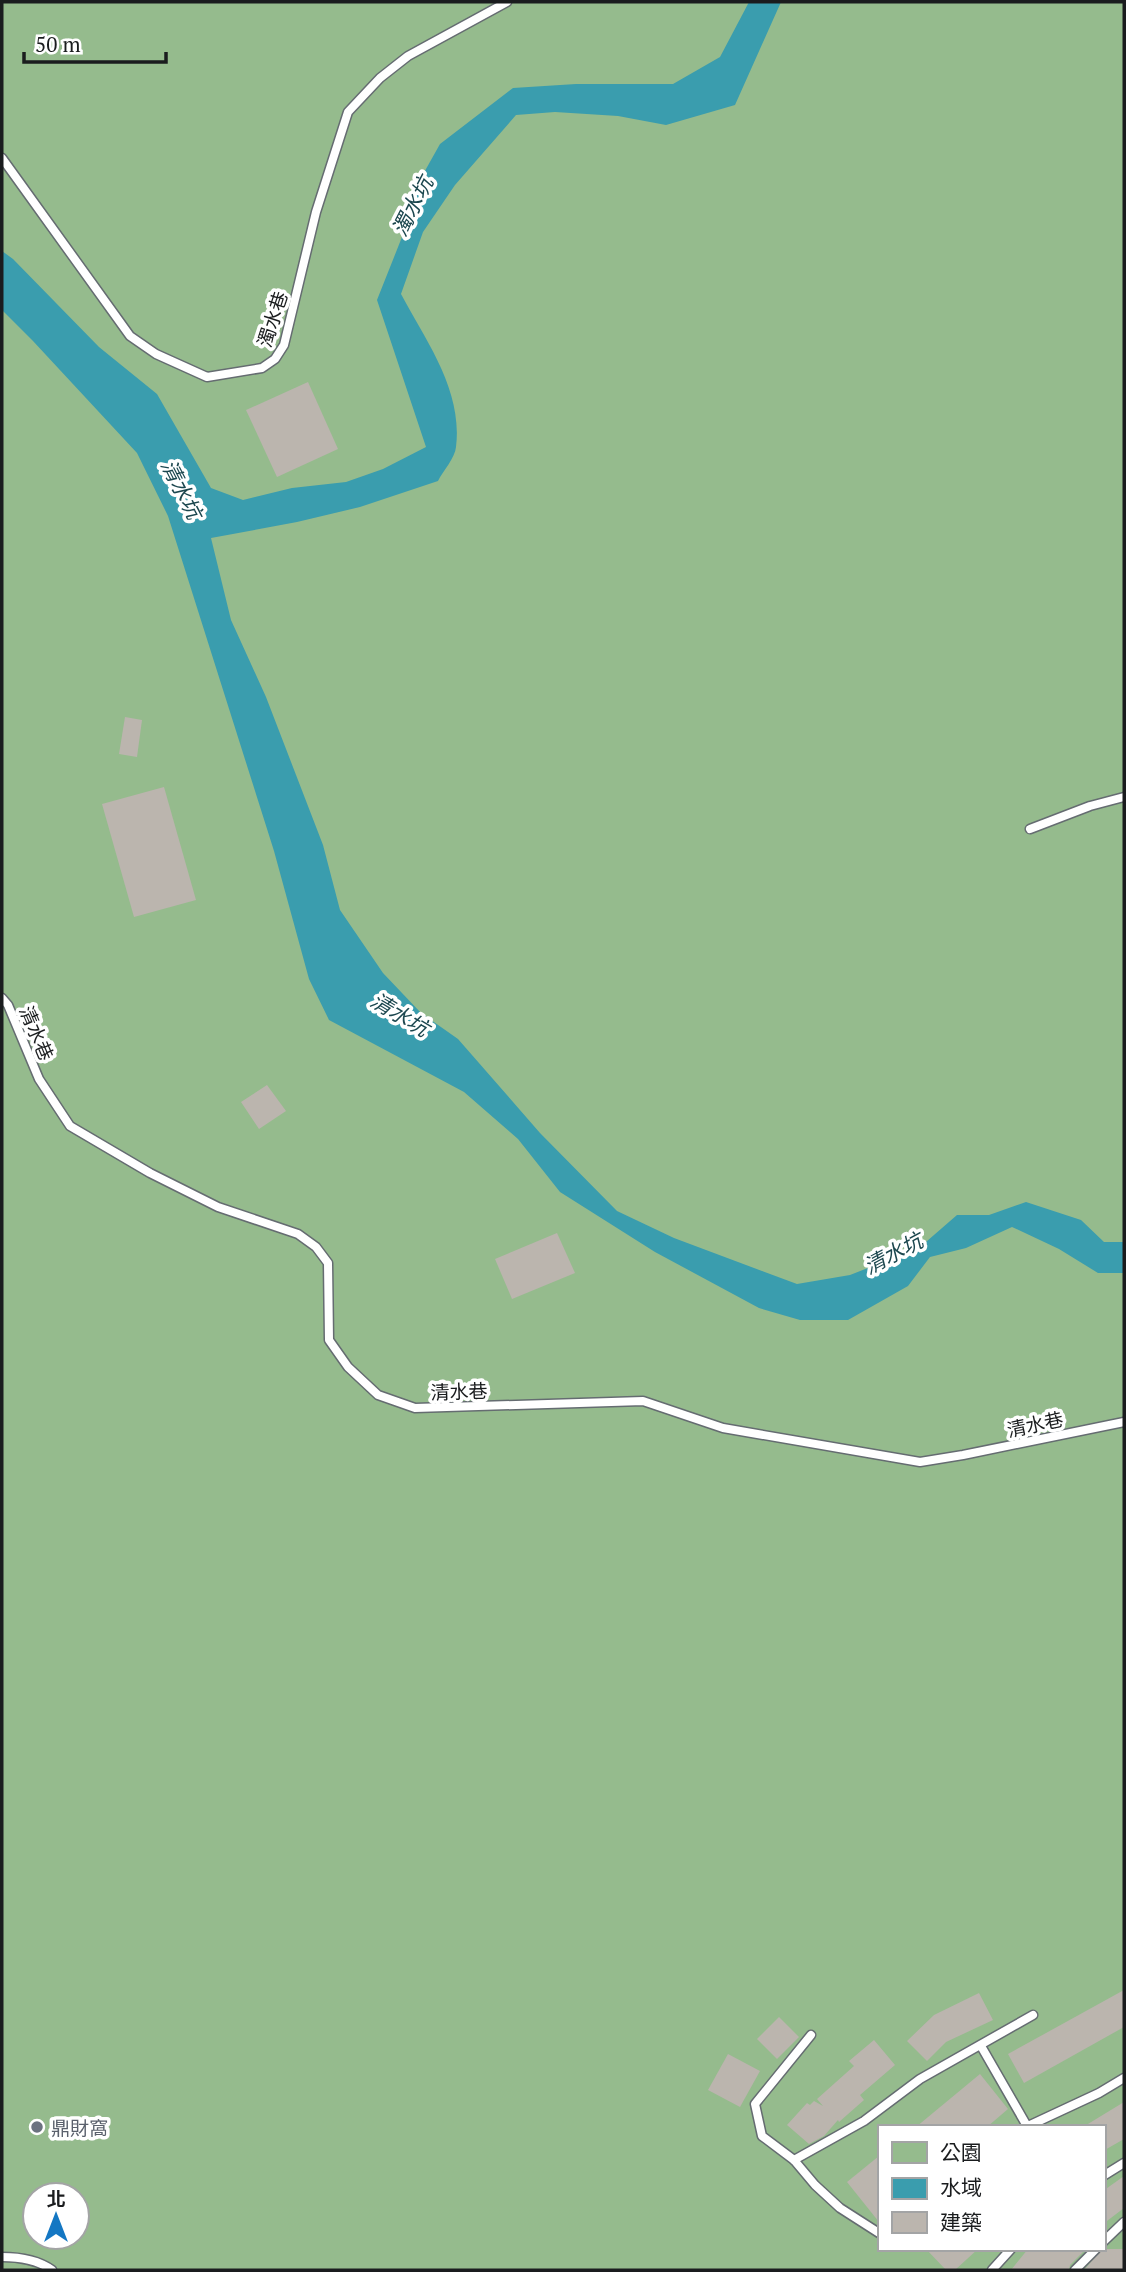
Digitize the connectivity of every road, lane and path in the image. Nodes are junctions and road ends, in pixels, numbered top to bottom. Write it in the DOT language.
graph roads {
  1 [pos="507,2"];
  2 [pos="2,159"];
  3 [pos="1124,797"];
  4 [pos="1030,829"];
  5 [pos="2,998"];
  6 [pos="1124,1422"];
  7 [pos="1033,2015"];
  8 [pos="811,2035"];
  9 [pos="981,2046"];
  10 [pos="1124,2078"];
  11 [pos="1026,2125"];
  12 [pos="1029,2125"];
  13 [pos="794,2160"];
  14 [pos="1124,2163"];
  15 [pos="1105,2175"];
  16 [pos="1124,2222"];
  17 [pos="878,2232"];
  18 [pos="1105,2240"];
  19 [pos="1009,2251"];
  20 [pos="1094,2251"];
  21 [pos="2,2257"];
  22 [pos="52,2270"];
  23 [pos="992,2270"];
  24 [pos="1075,2270"];
  1 -- 2 [label="lane, 濁水巷"];
  3 -- 4 [label="lane"];
  5 -- 6 [label="lane, 清水巷"];
  7 -- 9 [label="lane"];
  8 -- 13 [label="lane"];
  9 -- 11 [label="lane"];
  9 -- 13 [label="lane"];
  10 -- 12 [label="lane"];
  13 -- 17 [label="lane"];
  14 -- 15 [label="lane"];
  16 -- 18 [label="lane"];
  19 -- 23 [label="lane"];
  20 -- 24 [label="lane"];
  21 -- 22 [label="lane"];
}
